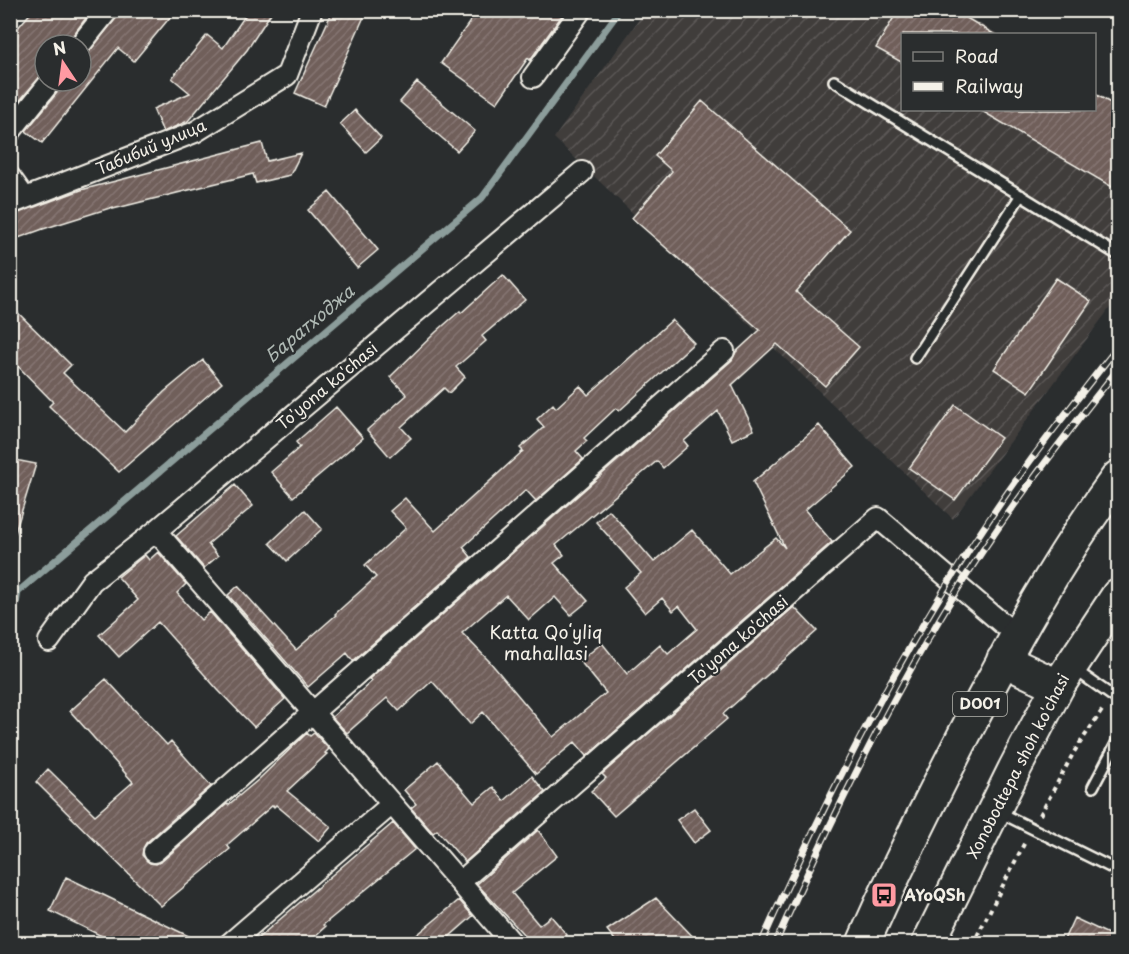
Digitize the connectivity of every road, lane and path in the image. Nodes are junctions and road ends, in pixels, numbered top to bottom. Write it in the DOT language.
graph roads {
  1 [pos="108,10"];
  2 [pos="312,10"];
  3 [pos="581,10"];
  4 [pos="90,33"];
  5 [pos="532,77"];
  6 [pos="834,81"];
  7 [pos="41,93"];
  8 [pos="10,132"];
  9 [pos="582,172"];
  10 [pos="10,177"];
  11 [pos="1021,195"];
  12 [pos="18,201"];
  13 [pos="1119,255"];
  14 [pos="724,351"];
  15 [pos="915,358"];
  16 [pos="1119,477"];
  17 [pos="156,531"];
  18 [pos="1119,595"];
  19 [pos="49,641"];
  20 [pos="1010,648"];
  21 [pos="1064,676"];
  22 [pos="1115,698"];
  23 [pos="314,713"];
  24 [pos="1119,740"];
  25 [pos="1093,787"];
  26 [pos="392,804"];
  27 [pos="994,810"];
  28 [pos="1033,829"];
  29 [pos="154,852"];
  30 [pos="1119,871"];
  31 [pos="460,882"];
  32 [pos="230,944"];
  33 [pos="513,944"];
  34 [pos="863,944"];
  35 [pos="928,944"];
  36 [pos="973,944"];
  1 -- 4 [label="street"];
  2 -- 12 [label="street, Табибий улица"];
  3 -- 5 [label="street"];
  6 -- 11 [label="lane"];
  7 -- 8 [label="street"];
  9 -- 17 [label="street, To'yona ko'chasi"];
  10 -- 12 [label="street"];
  11 -- 13 [label="lane"];
  11 -- 15 [label="lane"];
  14 -- 23 [label="street"];
  16 -- 20 [label="highway, D001"];
  17 -- 19 [label="street, To'yona ko'chasi"];
  17 -- 23 [label="street"];
  18 -- 21 [label="highway, Xonobodtepa shoh ko'chasi"];
  20 -- 21 [label="highway"];
  20 -- 31 [label="street, To'yona ko'chasi"];
  20 -- 34 [label="highway, D001"];
  21 -- 22 [label="lane"];
  21 -- 27 [label="highway, Xonobodtepa shoh ko'chasi"];
  22 -- 28 [label="path"];
  23 -- 26 [label="street"];
  23 -- 29 [label="street"];
  24 -- 25 [label="lane"];
  26 -- 31 [label="street"];
  26 -- 32 [label="street"];
  27 -- 28 [label="lane"];
  27 -- 35 [label="highway, Xonobodtepa shoh ko'chasi"];
  28 -- 30 [label="lane"];
  28 -- 36 [label="path"];
  31 -- 33 [label="street"];
}
